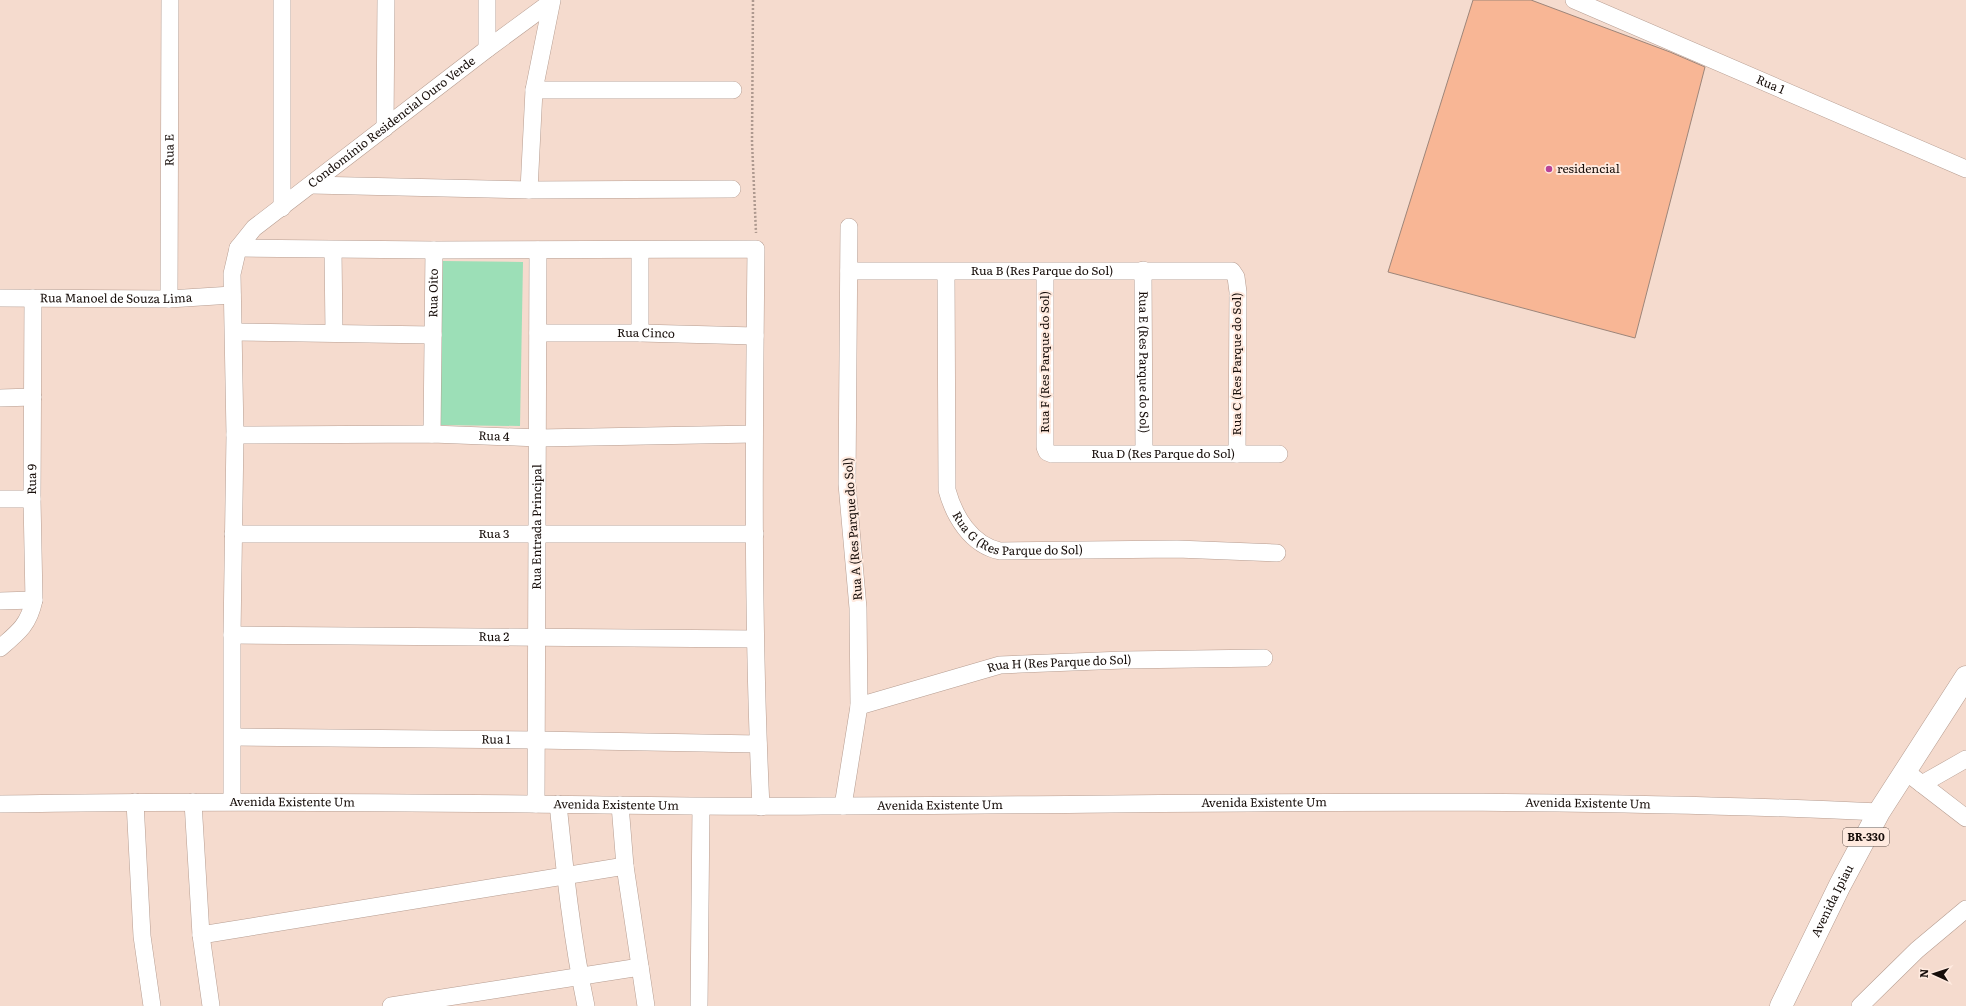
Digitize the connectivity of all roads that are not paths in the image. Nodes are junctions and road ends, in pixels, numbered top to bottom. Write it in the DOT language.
graph roads {
  1 [pos="170,0"];
  2 [pos="282,0"];
  3 [pos="386,0"];
  4 [pos="487,0"];
  5 [pos="552,1"];
  6 [pos="1579,1"];
  7 [pos="487,48"];
  8 [pos="534,90"];
  9 [pos="733,90"];
  10 [pos="385,128"];
  11 [pos="1966,169"];
  12 [pos="311,185"];
  13 [pos="732,189"];
  14 [pos="529,190"];
  15 [pos="282,208"];
  16 [pos="849,227"];
  17 [pos="238,248"];
  18 [pos="333,250"];
  19 [pos="434,250"];
  20 [pos="538,250"];
  21 [pos="640,251"];
  22 [pos="1143,270"];
  23 [pos="849,271"];
  24 [pos="946,272"];
  25 [pos="1045,272"];
  26 [pos="1235,274"];
  27 [pos="232,295"];
  28 [pos="0,298"];
  29 [pos="33,298"];
  30 [pos="169,299"];
  31 [pos="234,332"];
  32 [pos="334,333"];
  33 [pos="538,333"];
  34 [pos="640,333"];
  35 [pos="433,335"];
  36 [pos="755,336"];
  37 [pos="34,397"];
  38 [pos="0,398"];
  39 [pos="432,434"];
  40 [pos="754,434"];
  41 [pos="234,435"];
  42 [pos="539,438"];
  43 [pos="1047,452"];
  44 [pos="1144,453"];
  45 [pos="1237,454"];
  46 [pos="1279,454"];
  47 [pos="0,499"];
  48 [pos="32,499"];
  49 [pos="233,534"];
  50 [pos="755,534"];
  51 [pos="538,535"];
  52 [pos="1278,553"];
  53 [pos="34,600"];
  54 [pos="0,601"];
  55 [pos="232,635"];
  56 [pos="536,637"];
  57 [pos="755,639"];
  58 [pos="0,648"];
  59 [pos="1264,658"];
  60 [pos="1966,677"];
  61 [pos="859,706"];
  62 [pos="233,737"];
  63 [pos="536,740"];
  64 [pos="758,744"];
  65 [pos="1966,759"];
  66 [pos="1905,771"];
  67 [pos="1922,784"];
  68 [pos="232,801"];
  69 [pos="135,802"];
  70 [pos="193,802"];
  71 [pos="0,804"];
  72 [pos="536,804"];
  73 [pos="558,804"];
  74 [pos="620,805"];
  75 [pos="761,806"];
  76 [pos="843,806"];
  77 [pos="701,807"];
  78 [pos="1880,812"];
  79 [pos="1966,818"];
  80 [pos="625,866"];
  81 [pos="565,875"];
  82 [pos="1966,909"];
  83 [pos="201,935"];
  84 [pos="640,967"];
  85 [pos="580,976"];
  86 [pos="152,1006"];
  87 [pos="211,1006"];
  88 [pos="391,1006"];
  89 [pos="586,1006"];
  90 [pos="646,1006"];
  91 [pos="699,1006"];
  92 [pos="1781,1006"];
  93 [pos="1860,1006"];
  1 -- 30 [label="street, Rua E"];
  2 -- 15 [label="street"];
  3 -- 10 [label="street"];
  4 -- 7 [label="street"];
  5 -- 7 [label="street, Condomínio Residencial Ouro Verde"];
  5 -- 8 [label="street"];
  6 -- 11 [label="street, Rua 1"];
  7 -- 10 [label="street, Condomínio Residencial Ouro Verde"];
  8 -- 9 [label="street"];
  8 -- 14 [label="street"];
  10 -- 12 [label="street, Condomínio Residencial Ouro Verde"];
  12 -- 14 [label="street"];
  12 -- 15 [label="street, Condomínio Residencial Ouro Verde"];
  13 -- 14 [label="street"];
  15 -- 17 [label="street, Condomínio Residencial Ouro Verde"];
  16 -- 23 [label="street, Rua A (Res Parque do Sol)"];
  17 -- 18 [label="street"];
  17 -- 27 [label="street"];
  18 -- 19 [label="street"];
  18 -- 32 [label="street"];
  19 -- 20 [label="street"];
  19 -- 35 [label="street, Rua Oito"];
  20 -- 21 [label="street"];
  20 -- 33 [label="street, Rua Entrada Principal"];
  21 -- 34 [label="street"];
  21 -- 36 [label="street"];
  22 -- 25 [label="street, Rua B (Res Parque do Sol)"];
  22 -- 26 [label="street, Rua B (Res Parque do Sol)"];
  22 -- 44 [label="street, Rua E (Res Parque do Sol)"];
  23 -- 24 [label="street, Rua B (Res Parque do Sol)"];
  23 -- 61 [label="street, Rua A (Res Parque do Sol)"];
  24 -- 25 [label="street, Rua B (Res Parque do Sol)"];
  24 -- 52 [label="street, Rua G (Res Parque do Sol)"];
  25 -- 43 [label="street, Rua F (Res Parque do Sol)"];
  26 -- 45 [label="street, Rua C (Res Parque do Sol)"];
  27 -- 30 [label="street, Rua Manoel de Souza Lima"];
  27 -- 31 [label="street"];
  28 -- 29 [label="street, Rua Manoel de Souza Lima"];
  29 -- 30 [label="street, Rua Manoel de Souza Lima"];
  29 -- 37 [label="street, Rua 9"];
  31 -- 32 [label="street"];
  31 -- 41 [label="street"];
  32 -- 35 [label="street"];
  33 -- 34 [label="street, Rua Cinco"];
  33 -- 42 [label="street, Rua Entrada Principal"];
  34 -- 36 [label="street, Rua Cinco"];
  35 -- 39 [label="street, Rua Oito"];
  36 -- 40 [label="street"];
  37 -- 38 [label="street"];
  37 -- 48 [label="street, Rua 9"];
  39 -- 41 [label="street, Rua 4"];
  39 -- 42 [label="street, Rua 4"];
  40 -- 42 [label="street, Rua 4"];
  40 -- 50 [label="street"];
  41 -- 49 [label="street"];
  42 -- 51 [label="street, Rua Entrada Principal"];
  43 -- 44 [label="street, Rua D (Res Parque do Sol)"];
  44 -- 45 [label="street, Rua D (Res Parque do Sol)"];
  45 -- 46 [label="street, Rua D (Res Parque do Sol)"];
  47 -- 48 [label="street"];
  48 -- 53 [label="street, Rua 9"];
  49 -- 51 [label="street, Rua 3"];
  49 -- 55 [label="street"];
  50 -- 51 [label="street, Rua 3"];
  50 -- 57 [label="street"];
  51 -- 56 [label="street, Rua Entrada Principal"];
  53 -- 54 [label="street"];
  53 -- 58 [label="street, Rua 9"];
  55 -- 56 [label="street, Rua 2"];
  55 -- 62 [label="street"];
  56 -- 57 [label="street, Rua 2"];
  56 -- 63 [label="street, Rua Entrada Principal"];
  57 -- 64 [label="street"];
  59 -- 61 [label="street, Rua H (Res Parque do Sol)"];
  60 -- 66 [label="main road, Avenida Ipiau / BR-330"];
  61 -- 76 [label="street, Rua A (Res Parque do Sol)"];
  62 -- 63 [label="street, Rua 1"];
  62 -- 68 [label="street"];
  63 -- 64 [label="street, Rua 1"];
  63 -- 72 [label="street, Rua Entrada Principal"];
  64 -- 75 [label="street"];
  65 -- 67 [label="street"];
  66 -- 67 [label="street"];
  66 -- 78 [label="main road, Avenida Ipiau / BR-330"];
  67 -- 79 [label="street"];
  68 -- 70 [label="street, Avenida Existente Um"];
  68 -- 72 [label="street, Avenida Existente Um"];
  69 -- 70 [label="street, Avenida Existente Um"];
  69 -- 71 [label="street, Avenida Existente Um"];
  69 -- 86 [label="street"];
  70 -- 83 [label="street"];
  72 -- 73 [label="street, Avenida Existente Um"];
  73 -- 74 [label="street, Avenida Existente Um"];
  73 -- 81 [label="street"];
  74 -- 77 [label="street, Avenida Existente Um"];
  74 -- 80 [label="street"];
  75 -- 76 [label="street, Avenida Existente Um"];
  75 -- 77 [label="street, Avenida Existente Um"];
  76 -- 78 [label="street, Avenida Existente Um"];
  77 -- 91 [label="street"];
  78 -- 92 [label="main road, Avenida Ipiau / BR-330"];
  80 -- 81 [label="street"];
  80 -- 84 [label="street"];
  81 -- 83 [label="street"];
  81 -- 85 [label="street"];
  82 -- 93 [label="street"];
  83 -- 87 [label="street"];
  84 -- 85 [label="street"];
  84 -- 90 [label="street"];
  85 -- 88 [label="street"];
  85 -- 89 [label="street"];
}
